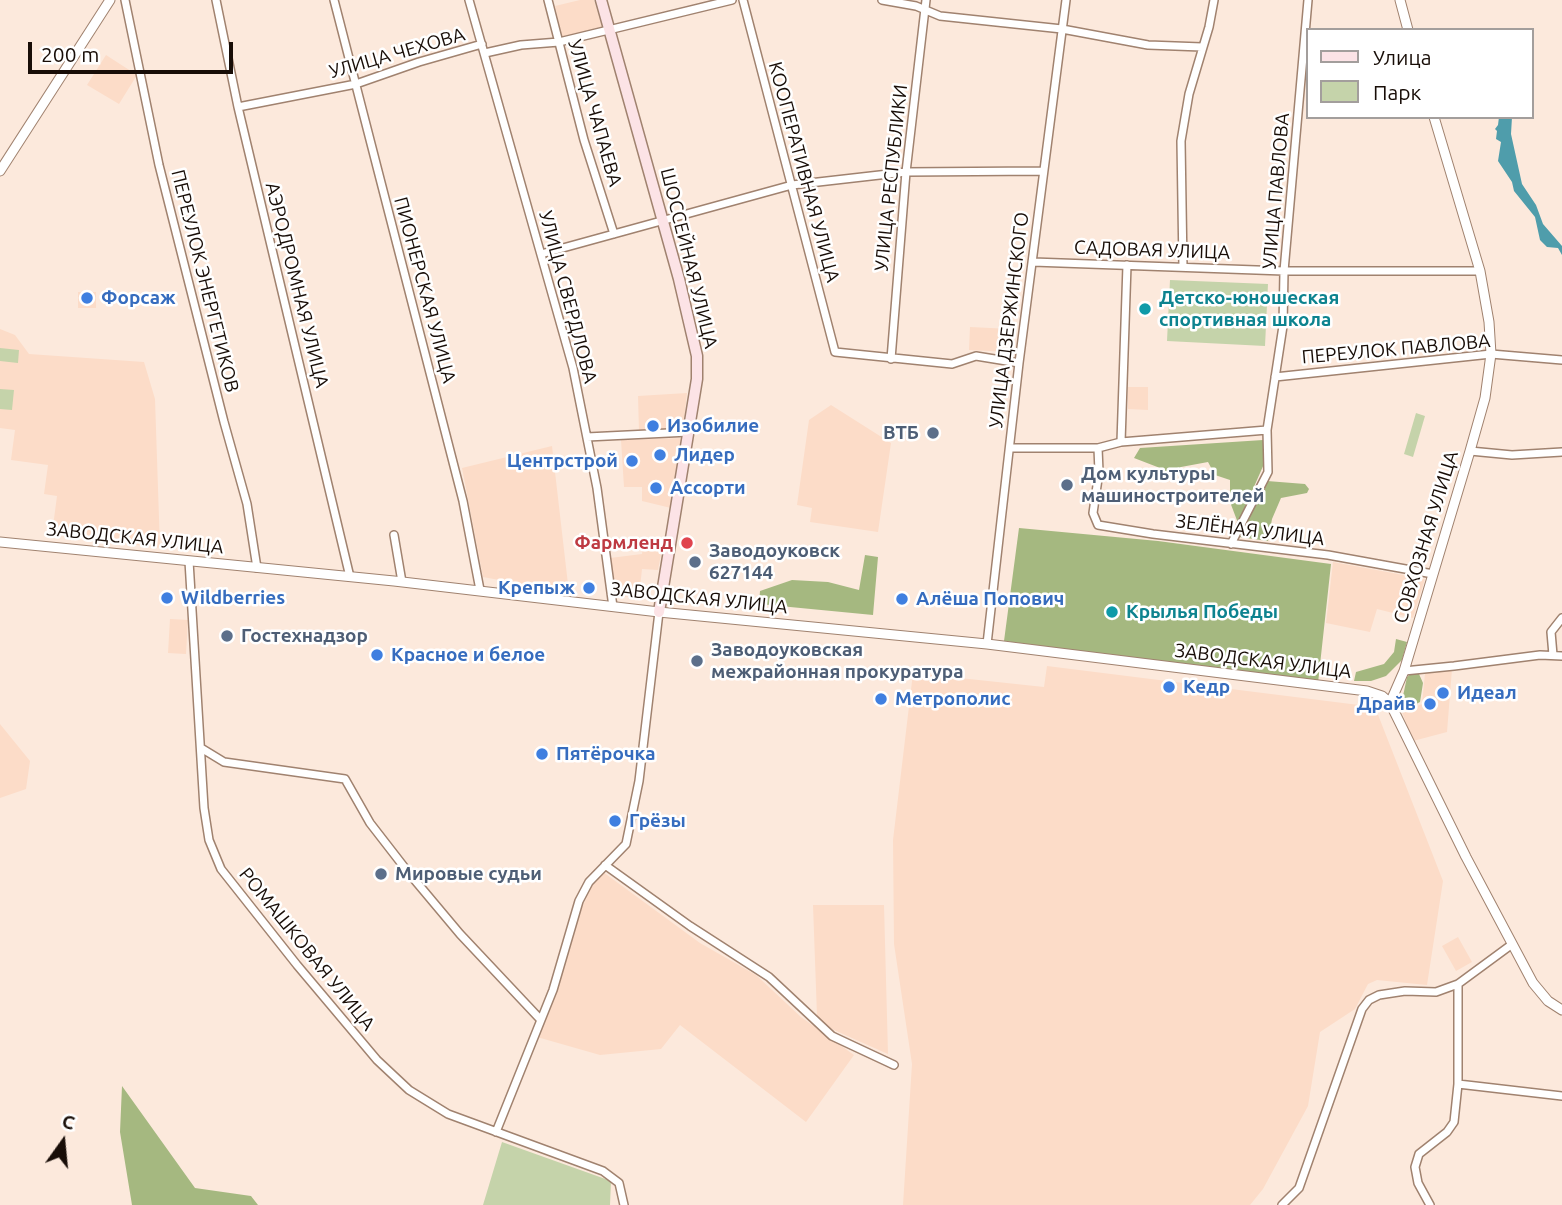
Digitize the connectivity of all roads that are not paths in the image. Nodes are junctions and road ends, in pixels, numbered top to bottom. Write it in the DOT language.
graph roads {
  1 [pos="110,0"];
  2 [pos="125,0"];
  3 [pos="216,0"];
  4 [pos="334,0"];
  5 [pos="469,0"];
  6 [pos="548,0"];
  7 [pos="601,0"];
  8 [pos="732,0"];
  9 [pos="743,0"];
  10 [pos="882,0"];
  11 [pos="926,0"];
  12 [pos="1066,0"];
  13 [pos="1214,0"];
  14 [pos="1308,0"];
  15 [pos="1400,0"];
  16 [pos="925,10"];
  17 [pos="1407,28"];
  18 [pos="1062,29"];
  19 [pos="610,30"];
  20 [pos="559,42"];
  21 [pos="482,44"];
  22 [pos="1202,47"];
  23 [pos="485,53"];
  24 [pos="356,84"];
  25 [pos="238,107"];
  26 [pos="1435,119"];
  27 [pos="1044,171"];
  28 [pos="0,172"];
  29 [pos="906,172"];
  30 [pos="792,186"];
  31 [pos="663,219"];
  32 [pos="614,234"];
  33 [pos="541,254"];
  34 [pos="1033,262"];
  35 [pos="1127,265"];
  36 [pos="1183,267"];
  37 [pos="1284,271"];
  38 [pos="1480,271"];
  39 [pos="1491,354"];
  40 [pos="891,359"];
  41 [pos="1562,360"];
  42 [pos="1019,363"];
  43 [pos="1275,377"];
  44 [pos="1267,430"];
  45 [pos="688,432"];
  46 [pos="587,437"];
  47 [pos="1121,442"];
  48 [pos="1010,448"];
  49 [pos="1098,449"];
  50 [pos="1470,451"];
  51 [pos="1562,452"];
  52 [pos="394,535"];
  53 [pos="0,542"];
  54 [pos="1231,544"];
  55 [pos="189,561"];
  56 [pos="257,568"];
  57 [pos="1433,574"];
  58 [pos="349,577"];
  59 [pos="402,582"];
  60 [pos="480,590"];
  61 [pos="613,607"];
  62 [pos="659,612"];
  63 [pos="1562,618"];
  64 [pos="987,644"];
  65 [pos="1558,656"];
  66 [pos="1404,671"];
  67 [pos="1390,703"];
  68 [pos="201,748"];
  69 [pos="604,865"];
  70 [pos="1511,945"];
  71 [pos="1458,984"];
  72 [pos="1562,1010"];
  73 [pos="540,1019"];
  74 [pos="894,1065"];
  75 [pos="1458,1084"];
  76 [pos="1562,1096"];
  77 [pos="496,1132"];
  78 [pos="624,1205"];
  79 [pos="1282,1205"];
  80 [pos="1430,1205"];
  1 -- 28 [label="street"];
  2 -- 56 [label="street, ПЕРЕУЛОК ЭНЕРГЕТИКОВ"];
  3 -- 25 [label="street, АЭРОДРОМНАЯ УЛИЦА"];
  4 -- 24 [label="street, ПИОНЕРСКАЯ УЛИЦА"];
  5 -- 21 [label="street, УЛИЦА СВЕРДЛОВА"];
  6 -- 20 [label="street, УЛИЦА ЧАПАЕВА"];
  7 -- 19 [label="main road, ШОССЕЙНАЯ УЛИЦА"];
  8 -- 19 [label="street"];
  9 -- 30 [label="street, КООПЕРАТИВНАЯ УЛИЦА"];
  10 -- 16 [label="street"];
  11 -- 16 [label="street, УЛИЦА РЕСПУБЛИКИ"];
  12 -- 18 [label="street, УЛИЦА ДЗЕРЖИНСКОГО"];
  13 -- 22 [label="street"];
  14 -- 37 [label="street, УЛИЦА ПАВЛОВА"];
  15 -- 17 [label="street"];
  16 -- 18 [label="street"];
  16 -- 29 [label="street, УЛИЦА РЕСПУБЛИКИ"];
  18 -- 22 [label="street"];
  18 -- 27 [label="street, УЛИЦА ДЗЕРЖИНСКОГО"];
  19 -- 20 [label="street"];
  19 -- 31 [label="main road, ШОССЕЙНАЯ УЛИЦА"];
  20 -- 23 [label="street"];
  20 -- 32 [label="street, УЛИЦА ЧАПАЕВА"];
  21 -- 23 [label="street, УЛИЦА СВЕРДЛОВА"];
  21 -- 24 [label="street, УЛИЦА ЧЕХОВА"];
  22 -- 36 [label="street"];
  23 -- 33 [label="street, УЛИЦА СВЕРДЛОВА"];
  24 -- 25 [label="street, УЛИЦА ЧЕХОВА"];
  24 -- 60 [label="street, ПИОНЕРСКАЯ УЛИЦА"];
  25 -- 58 [label="street, АЭРОДРОМНАЯ УЛИЦА"];
  26 -- 38 [label="street, СОВХОЗНАЯ УЛИЦА"];
  27 -- 29 [label="street"];
  27 -- 34 [label="street, УЛИЦА ДЗЕРЖИНСКОГО"];
  29 -- 30 [label="street"];
  29 -- 40 [label="street, УЛИЦА РЕСПУБЛИКИ"];
  30 -- 31 [label="street"];
  30 -- 40 [label="street, КООПЕРАТИВНАЯ УЛИЦА"];
  31 -- 32 [label="street"];
  31 -- 45 [label="main road, ШОССЕЙНАЯ УЛИЦА"];
  32 -- 33 [label="street"];
  33 -- 46 [label="street, УЛИЦА СВЕРДЛОВА"];
  34 -- 35 [label="street, САДОВАЯ УЛИЦА"];
  34 -- 42 [label="street, УЛИЦА ДЗЕРЖИНСКОГО"];
  35 -- 36 [label="street, САДОВАЯ УЛИЦА"];
  35 -- 47 [label="street"];
  36 -- 37 [label="street, САДОВАЯ УЛИЦА"];
  37 -- 38 [label="street, САДОВАЯ УЛИЦА"];
  37 -- 43 [label="street, УЛИЦА ПАВЛОВА"];
  38 -- 39 [label="street, СОВХОЗНАЯ УЛИЦА"];
  39 -- 41 [label="street, ПЕРЕУЛОК ПАВЛОВА"];
  39 -- 43 [label="street, ПЕРЕУЛОК ПАВЛОВА"];
  39 -- 50 [label="street, СОВХОЗНАЯ УЛИЦА"];
  40 -- 42 [label="street"];
  42 -- 48 [label="street, УЛИЦА ДЗЕРЖИНСКОГО"];
  43 -- 44 [label="street, УЛИЦА ПАВЛОВА"];
  44 -- 47 [label="street"];
  44 -- 54 [label="street, УЛИЦА ПАВЛОВА"];
  45 -- 46 [label="street"];
  45 -- 62 [label="main road, ШОССЕЙНАЯ УЛИЦА"];
  46 -- 61 [label="street, УЛИЦА СВЕРДЛОВА"];
  47 -- 49 [label="street"];
  48 -- 49 [label="street"];
  48 -- 64 [label="street, УЛИЦА ДЗЕРЖИНСКОГО"];
  49 -- 54 [label="street, ЗЕЛЁНАЯ УЛИЦА"];
  50 -- 51 [label="street"];
  50 -- 57 [label="street, СОВХОЗНАЯ УЛИЦА"];
  52 -- 59 [label="street"];
  53 -- 55 [label="street, ЗАВОДСКАЯ УЛИЦА"];
  54 -- 57 [label="street, ЗЕЛЁНАЯ УЛИЦА"];
  55 -- 56 [label="street, ЗАВОДСКАЯ УЛИЦА"];
  55 -- 68 [label="street, РОМАШКОВАЯ УЛИЦА"];
  56 -- 58 [label="street, ЗАВОДСКАЯ УЛИЦА"];
  57 -- 66 [label="street, СОВХОЗНАЯ УЛИЦА"];
  58 -- 59 [label="street, ЗАВОДСКАЯ УЛИЦА"];
  59 -- 60 [label="street, ЗАВОДСКАЯ УЛИЦА"];
  60 -- 61 [label="street, ЗАВОДСКАЯ УЛИЦА"];
  61 -- 62 [label="street, ЗАВОДСКАЯ УЛИЦА"];
  62 -- 64 [label="street, ЗАВОДСКАЯ УЛИЦА"];
  62 -- 69 [label="street"];
  63 -- 65 [label="street"];
  64 -- 67 [label="street, ЗАВОДСКАЯ УЛИЦА"];
  65 -- 66 [label="street"];
  66 -- 67 [label="street, СОВХОЗНАЯ УЛИЦА"];
  67 -- 70 [label="street"];
  68 -- 73 [label="street"];
  68 -- 77 [label="street, РОМАШКОВАЯ УЛИЦА"];
  69 -- 73 [label="street"];
  69 -- 74 [label="street"];
  70 -- 71 [label="street"];
  70 -- 72 [label="street"];
  71 -- 75 [label="street"];
  71 -- 79 [label="street"];
  73 -- 77 [label="street"];
  75 -- 76 [label="street"];
  75 -- 80 [label="street"];
  77 -- 78 [label="street, РОМАШКОВАЯ УЛИЦА"];
}
